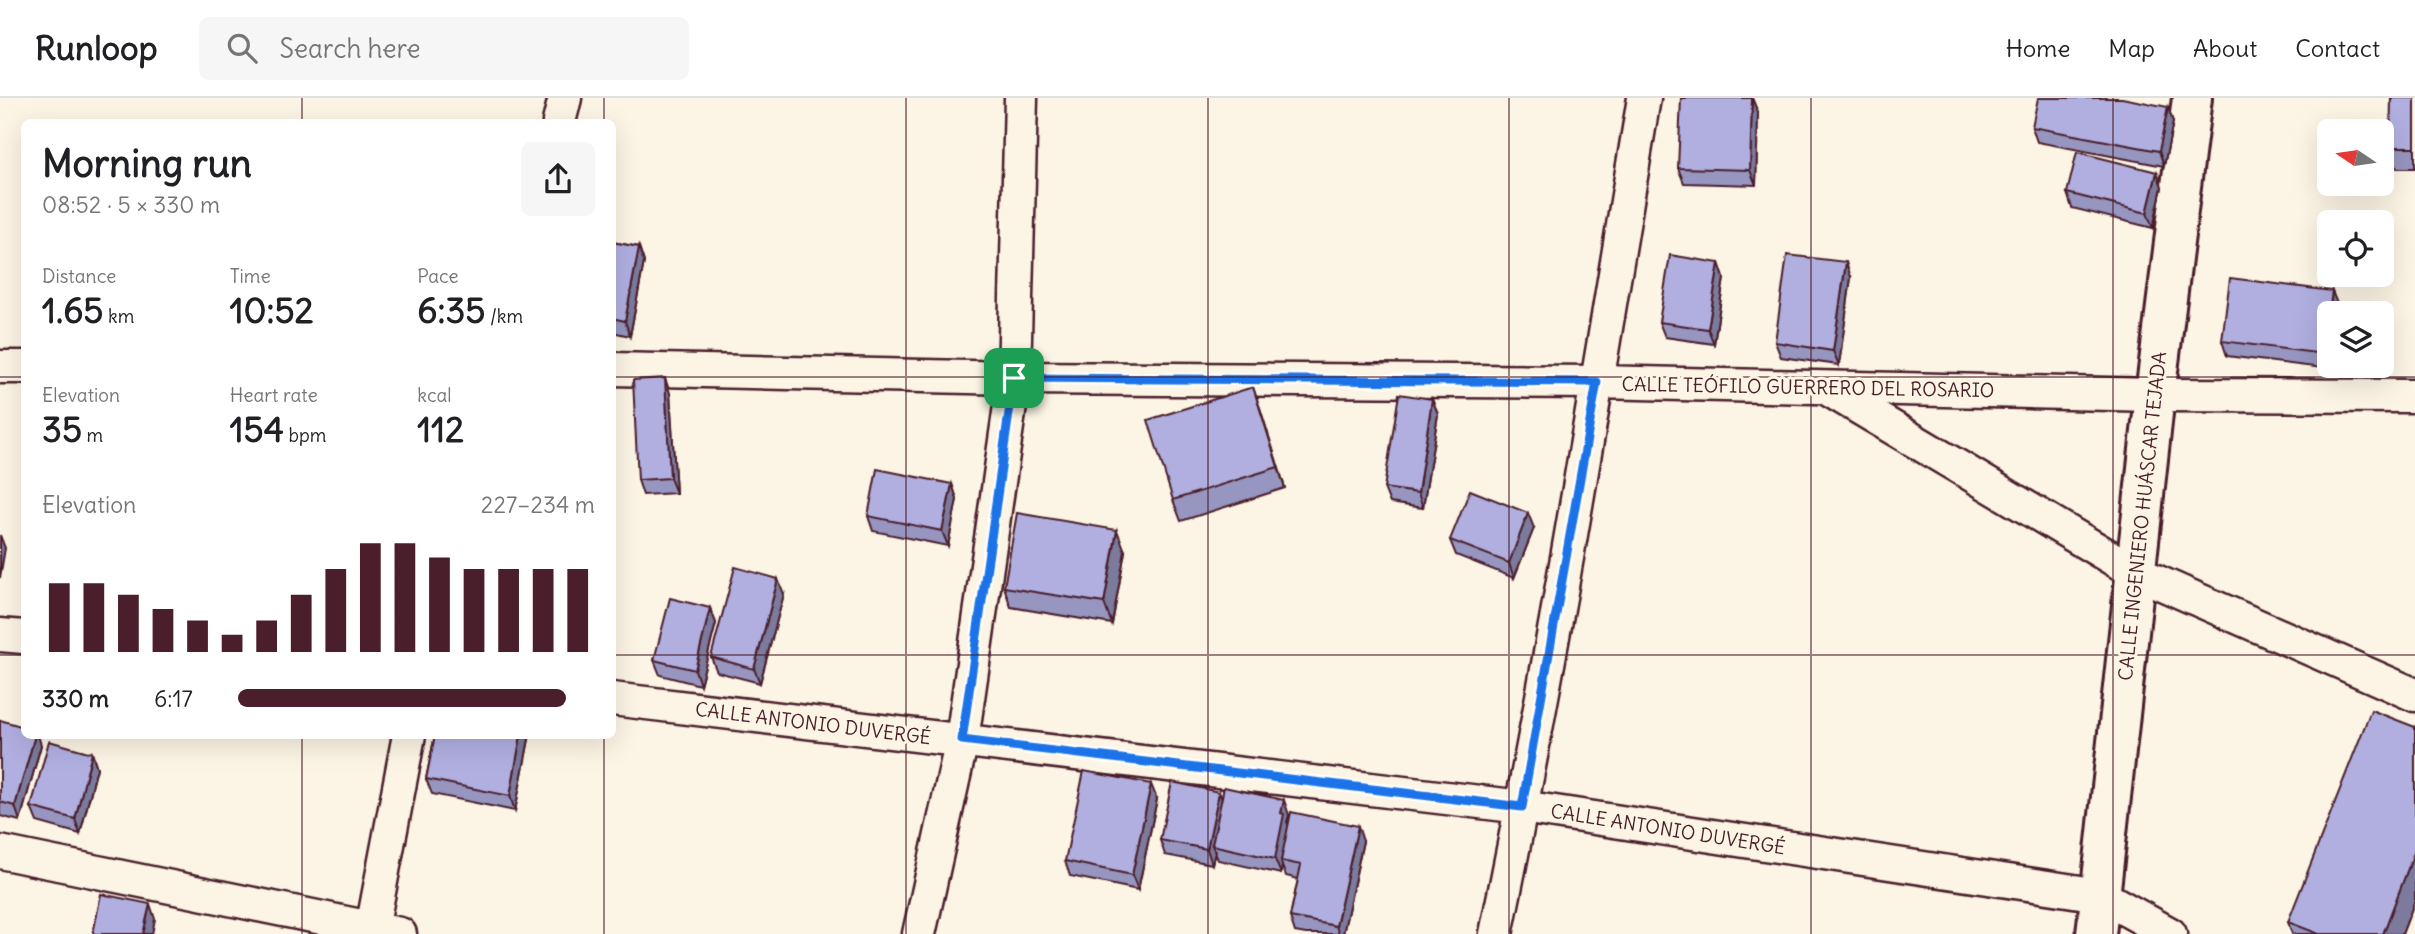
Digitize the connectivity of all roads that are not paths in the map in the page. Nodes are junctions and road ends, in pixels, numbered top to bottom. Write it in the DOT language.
graph roads {
  1 [pos="565,98"];
  2 [pos="1021,98"];
  3 [pos="1644,98"];
  4 [pos="2192,98"];
  5 [pos="560,119"];
  6 [pos="0,367"];
  7 [pos="21,367"];
  8 [pos="616,369"];
  9 [pos="1014,378"];
  10 [pos="1597,382"];
  11 [pos="1825,387"];
  12 [pos="2155,395"];
  13 [pos="2415,396"];
  14 [pos="2135,572"];
  15 [pos="0,635"];
  16 [pos="21,638"];
  17 [pos="2415,695"];
  18 [pos="616,699"];
  19 [pos="408,739"];
  20 [pos="962,740"];
  21 [pos="1522,807"];
  22 [pos="0,852"];
  23 [pos="2100,895"];
  24 [pos="381,932"];
  25 [pos="919,934"];
  26 [pos="1496,934"];
  27 [pos="2096,934"];
  28 [pos="2170,934"];
  1 -- 5 [label="street"];
  2 -- 9 [label="street"];
  3 -- 10 [label="street"];
  4 -- 12 [label="main road, CALLE INGENIERO HUÁSCAR TEJADA"];
  6 -- 7 [label="street"];
  8 -- 9 [label="street, CALLE TEÓFILO GUERRERO DEL ROSARIO"];
  9 -- 10 [label="street, CALLE TEÓFILO GUERRERO DEL ROSARIO"];
  9 -- 20 [label="street"];
  10 -- 11 [label="street, CALLE TEÓFILO GUERRERO DEL ROSARIO"];
  10 -- 21 [label="street"];
  11 -- 12 [label="street, CALLE TEÓFILO GUERRERO DEL ROSARIO"];
  11 -- 14 [label="street"];
  12 -- 13 [label="street, CALLE TEÓFILO GUERRERO DEL ROSARIO"];
  12 -- 14 [label="main road, CALLE INGENIERO HUÁSCAR TEJADA"];
  14 -- 17 [label="street"];
  14 -- 23 [label="main road, CALLE INGENIERO HUÁSCAR TEJADA"];
  15 -- 16 [label="street"];
  18 -- 20 [label="street, CALLE ANTONIO DUVERGÉ"];
  19 -- 24 [label="street"];
  20 -- 21 [label="street, CALLE ANTONIO DUVERGÉ"];
  20 -- 25 [label="street"];
  21 -- 23 [label="street, CALLE ANTONIO DUVERGÉ"];
  21 -- 26 [label="street"];
  22 -- 24 [label="street"];
  23 -- 27 [label="main road, CALLE INGENIERO HUÁSCAR TEJADA"];
  23 -- 28 [label="street, CALLE ANTONIO DUVERGÉ"];
}
